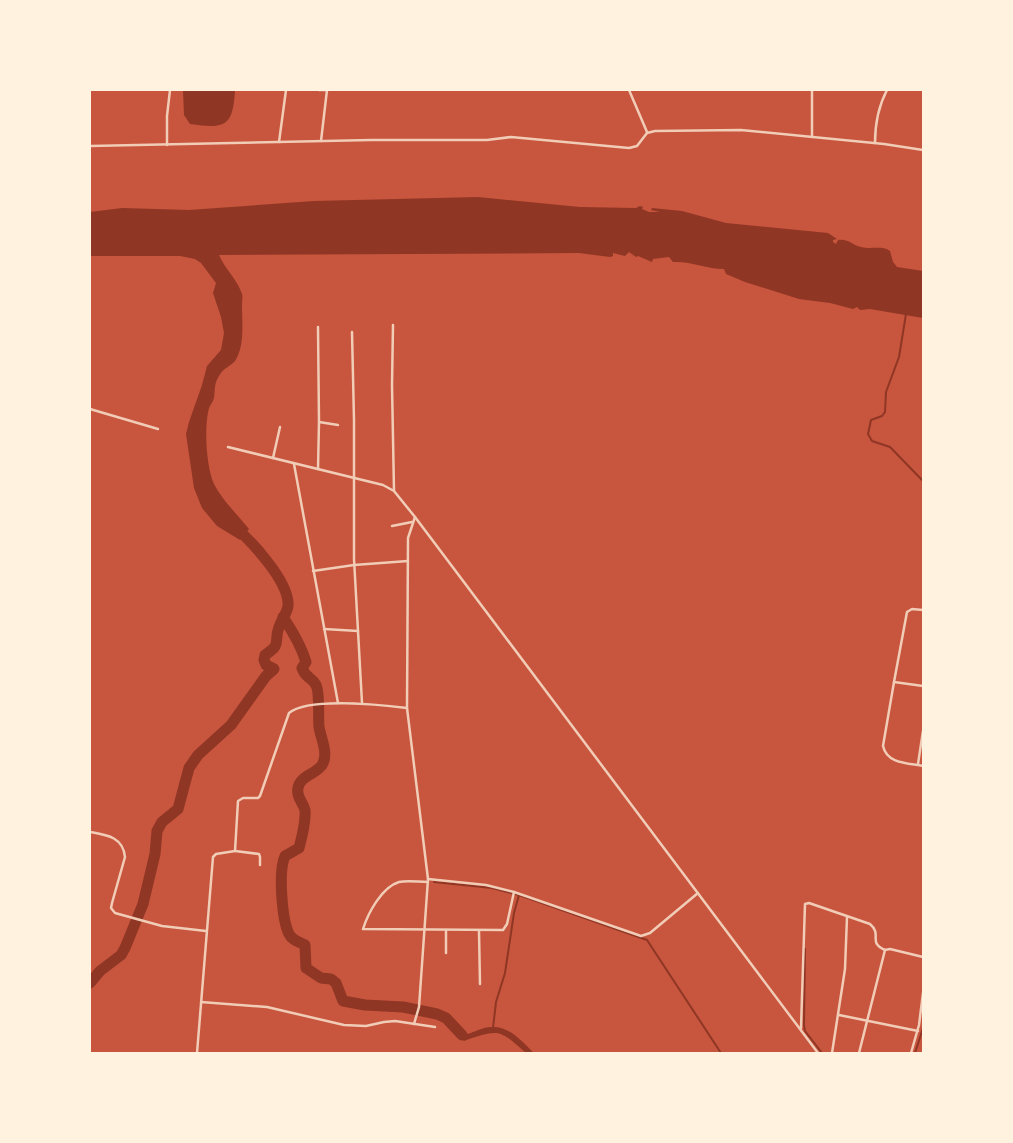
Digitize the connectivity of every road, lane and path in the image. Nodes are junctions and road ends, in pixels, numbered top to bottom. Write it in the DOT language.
graph roads {
  1 [pos="170,90"];
  2 [pos="286,90"];
  3 [pos="320,90"];
  4 [pos="327,90"];
  5 [pos="629,90"];
  6 [pos="812,90"];
  7 [pos="887,90"];
  8 [pos="647,133"];
  9 [pos="812,137"];
  10 [pos="320,141"];
  11 [pos="280,142"];
  12 [pos="875,144"];
  13 [pos="166,145"];
  14 [pos="90,146"];
  15 [pos="923,150"];
  16 [pos="394,325"];
  17 [pos="318,327"];
  18 [pos="352,332"];
  19 [pos="90,409"];
  20 [pos="319,422"];
  21 [pos="338,424"];
  22 [pos="280,426"];
  23 [pos="158,430"];
  24 [pos="228,447"];
  25 [pos="273,458"];
  26 [pos="294,464"];
  27 [pos="318,469"];
  28 [pos="353,478"];
  29 [pos="394,491"];
  30 [pos="414,516"];
  31 [pos="412,522"];
  32 [pos="392,526"];
  33 [pos="408,561"];
  34 [pos="354,565"];
  35 [pos="313,571"];
  36 [pos="923,610"];
  37 [pos="324,629"];
  38 [pos="358,631"];
  39 [pos="894,682"];
  40 [pos="923,686"];
  41 [pos="338,703"];
  42 [pos="362,703"];
  43 [pos="407,708"];
  44 [pos="923,731"];
  45 [pos="918,765"];
  46 [pos="923,766"];
  47 [pos="90,832"];
  48 [pos="234,851"];
  49 [pos="260,865"];
  50 [pos="428,881"];
  51 [pos="698,893"];
  52 [pos="514,894"];
  53 [pos="848,917"];
  54 [pos="425,930"];
  55 [pos="446,930"];
  56 [pos="206,931"];
  57 [pos="479,931"];
  58 [pos="885,950"];
  59 [pos="446,953"];
  60 [pos="923,957"];
  61 [pos="480,984"];
  62 [pos="923,993"];
  63 [pos="201,1002"];
  64 [pos="839,1015"];
  65 [pos="868,1021"];
  66 [pos="414,1024"];
  67 [pos="435,1028"];
  68 [pos="801,1030"];
  69 [pos="918,1031"];
  70 [pos="197,1053"];
  71 [pos="818,1053"];
  72 [pos="832,1053"];
  73 [pos="859,1053"];
  74 [pos="911,1053"];
  1 -- 13 [label="street"];
  2 -- 11 [label="street"];
  3 -- 4 [label="street"];
  4 -- 10 [label="street"];
  5 -- 8 [label="street"];
  6 -- 9 [label="street"];
  7 -- 12 [label="street"];
  8 -- 9 [label="street"];
  8 -- 10 [label="street"];
  9 -- 12 [label="street"];
  10 -- 11 [label="street"];
  11 -- 13 [label="street"];
  12 -- 15 [label="street"];
  13 -- 14 [label="street"];
  16 -- 29 [label="street"];
  17 -- 20 [label="street"];
  18 -- 28 [label="street"];
  19 -- 23 [label="street"];
  20 -- 21 [label="street"];
  20 -- 27 [label="street"];
  22 -- 25 [label="street"];
  24 -- 25 [label="street"];
  25 -- 26 [label="street"];
  26 -- 27 [label="street"];
  26 -- 35 [label="street"];
  27 -- 28 [label="street"];
  28 -- 29 [label="street"];
  28 -- 34 [label="street"];
  29 -- 30 [label="street"];
  30 -- 31 [label="street"];
  30 -- 51 [label="street"];
  31 -- 32 [label="street"];
  31 -- 33 [label="street"];
  33 -- 34 [label="street"];
  33 -- 43 [label="street"];
  34 -- 35 [label="street"];
  34 -- 38 [label="street"];
  35 -- 37 [label="street"];
  36 -- 39 [label="street"];
  37 -- 38 [label="street"];
  37 -- 41 [label="street"];
  38 -- 42 [label="street"];
  39 -- 40 [label="street"];
  39 -- 45 [label="street"];
  41 -- 42 [label="street"];
  41 -- 48 [label="street"];
  42 -- 43 [label="street"];
  43 -- 50 [label="street"];
  44 -- 45 [label="street"];
  45 -- 46 [label="street"];
  47 -- 56 [label="street"];
  48 -- 49 [label="street"];
  48 -- 56 [label="street"];
  50 -- 52 [label="street"];
  50 -- 54 [label="street"];
  50 -- 54 [label="street"];
  51 -- 52 [label="street"];
  51 -- 68 [label="street"];
  52 -- 57 [label="street"];
  53 -- 58 [label="street"];
  53 -- 64 [label="street"];
  53 -- 68 [label="street"];
  54 -- 55 [label="street"];
  54 -- 66 [label="street"];
  55 -- 57 [label="street"];
  55 -- 59 [label="street"];
  56 -- 63 [label="street"];
  57 -- 61 [label="street"];
  58 -- 60 [label="street"];
  58 -- 65 [label="street"];
  62 -- 69 [label="street"];
  63 -- 66 [label="street"];
  63 -- 70 [label="street"];
  64 -- 65 [label="street"];
  64 -- 72 [label="street"];
  65 -- 69 [label="street"];
  65 -- 73 [label="street"];
  66 -- 67 [label="street"];
  68 -- 71 [label="street"];
  69 -- 74 [label="street"];
}
